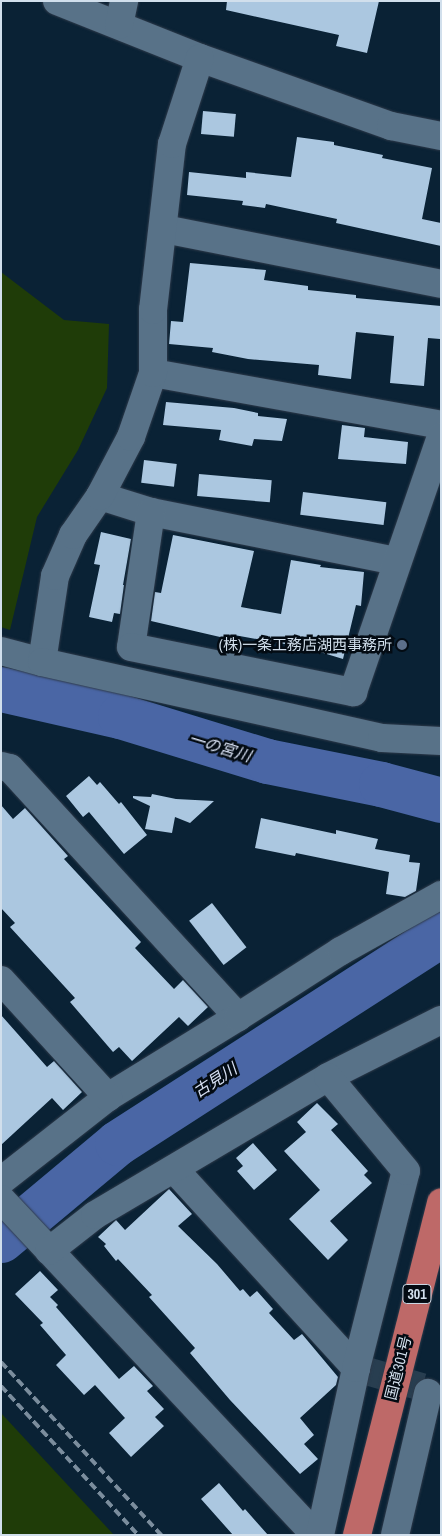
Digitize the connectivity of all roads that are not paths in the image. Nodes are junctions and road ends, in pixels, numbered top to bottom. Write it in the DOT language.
graph roads {
  1 [pos="57,1"];
  2 [pos="121,13"];
  3 [pos="200,58"];
  4 [pos="441,136"];
  5 [pos="164,229"];
  6 [pos="441,284"];
  7 [pos="153,373"];
  8 [pos="441,425"];
  9 [pos="441,437"];
  10 [pos="100,496"];
  11 [pos="151,512"];
  12 [pos="397,561"];
  13 [pos="1,651"];
  14 [pos="42,662"];
  15 [pos="438,741"];
  16 [pos="1,766"];
  17 [pos="441,895"];
  18 [pos="1,980"];
  19 [pos="238,1017"];
  20 [pos="441,1020"];
  21 [pos="328,1077"];
  22 [pos="108,1097"];
  23 [pos="174,1169"];
  24 [pos="1,1181"];
  25 [pos="1,1199"];
  26 [pos="441,1202"];
  27 [pos="45,1247"];
  28 [pos="356,1368"];
  29 [pos="430,1395"];
  30 [pos="315,1535"];
  31 [pos="320,1535"];
  32 [pos="357,1535"];
  33 [pos="395,1535"];
  1 -- 2 [label="street"];
  2 -- 3 [label="street"];
  3 -- 4 [label="street"];
  3 -- 5 [label="street"];
  5 -- 6 [label="street"];
  5 -- 7 [label="street"];
  7 -- 8 [label="street"];
  7 -- 10 [label="street"];
  9 -- 12 [label="street"];
  10 -- 11 [label="street"];
  10 -- 14 [label="street"];
  11 -- 12 [label="street"];
  11 -- 12 [label="street"];
  13 -- 14 [label="street"];
  14 -- 15 [label="street"];
  16 -- 19 [label="street"];
  17 -- 19 [label="street"];
  18 -- 22 [label="street"];
  19 -- 22 [label="street"];
  20 -- 21 [label="street"];
  21 -- 23 [label="street"];
  21 -- 28 [label="street"];
  22 -- 24 [label="street"];
  23 -- 27 [label="street"];
  23 -- 28 [label="street"];
  25 -- 27 [label="street"];
  26 -- 32 [label="highway, 国道301号 / 301"];
  27 -- 30 [label="street"];
  28 -- 31 [label="street"];
  29 -- 33 [label="street"];
}
